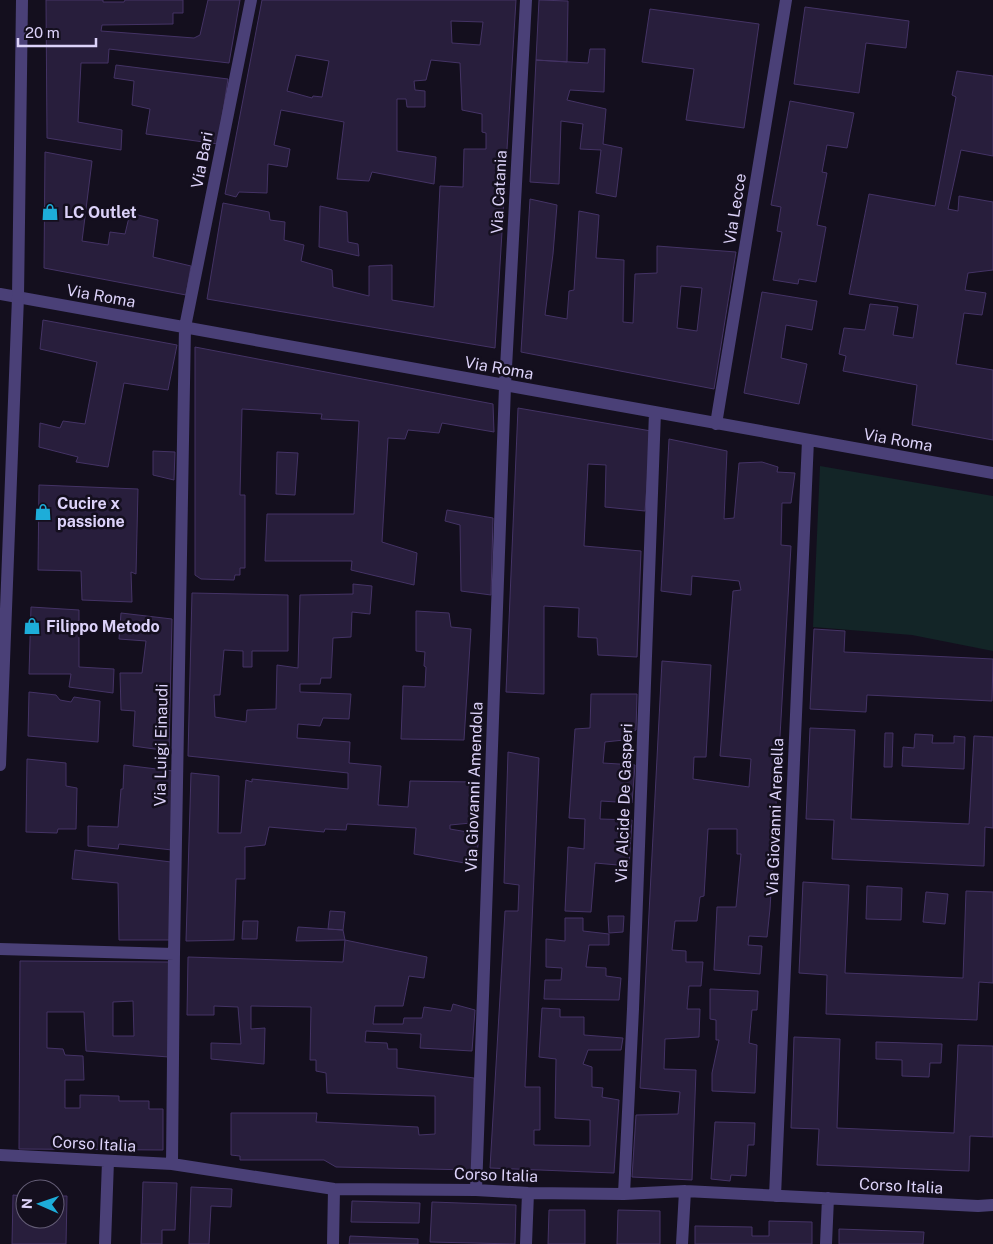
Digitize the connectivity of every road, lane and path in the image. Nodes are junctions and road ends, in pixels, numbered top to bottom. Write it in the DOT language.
graph roads {
  1 [pos="22,0"];
  2 [pos="250,0"];
  3 [pos="526,0"];
  4 [pos="786,0"];
  5 [pos="0,294"];
  6 [pos="18,297"];
  7 [pos="184,327"];
  8 [pos="504,386"];
  9 [pos="655,412"];
  10 [pos="716,424"];
  11 [pos="808,440"];
  12 [pos="993,473"];
  13 [pos="0,765"];
  14 [pos="0,949"];
  15 [pos="174,954"];
  16 [pos="0,1155"];
  17 [pos="108,1160"];
  18 [pos="172,1164"];
  19 [pos="334,1189"];
  20 [pos="476,1190"];
  21 [pos="685,1191"];
  22 [pos="528,1194"];
  23 [pos="624,1194"];
  24 [pos="775,1196"];
  25 [pos="828,1198"];
  26 [pos="993,1205"];
  27 [pos="105,1244"];
  28 [pos="333,1244"];
  29 [pos="526,1244"];
  30 [pos="682,1244"];
  31 [pos="826,1244"];
  1 -- 6 [label="street"];
  2 -- 7 [label="street, Via Bari"];
  3 -- 8 [label="street, Via Catania"];
  4 -- 10 [label="street, Via Lecce"];
  5 -- 6 [label="street, Via Roma"];
  6 -- 7 [label="street, Via Roma"];
  6 -- 13 [label="street"];
  7 -- 8 [label="street, Via Roma"];
  7 -- 15 [label="street, Via Luigi Einaudi"];
  8 -- 9 [label="street, Via Roma"];
  8 -- 20 [label="street, Via Giovanni Amendola"];
  9 -- 10 [label="street, Via Roma"];
  9 -- 23 [label="street, Via Alcide De Gasperi"];
  10 -- 11 [label="street, Via Roma"];
  11 -- 12 [label="street, Via Roma"];
  11 -- 24 [label="street, Via Giovanni Arenella"];
  14 -- 15 [label="street"];
  15 -- 18 [label="street, Via Luigi Einaudi"];
  16 -- 17 [label="street, Corso Italia"];
  17 -- 18 [label="street, Corso Italia"];
  17 -- 27 [label="street"];
  18 -- 19 [label="street, Corso Italia"];
  19 -- 20 [label="street, Corso Italia"];
  19 -- 28 [label="street"];
  20 -- 22 [label="street, Corso Italia"];
  21 -- 23 [label="street, Corso Italia"];
  21 -- 24 [label="street, Corso Italia"];
  21 -- 30 [label="street"];
  22 -- 23 [label="street, Corso Italia"];
  22 -- 29 [label="street"];
  24 -- 25 [label="street, Corso Italia"];
  25 -- 26 [label="street, Corso Italia"];
  25 -- 31 [label="street"];
}
